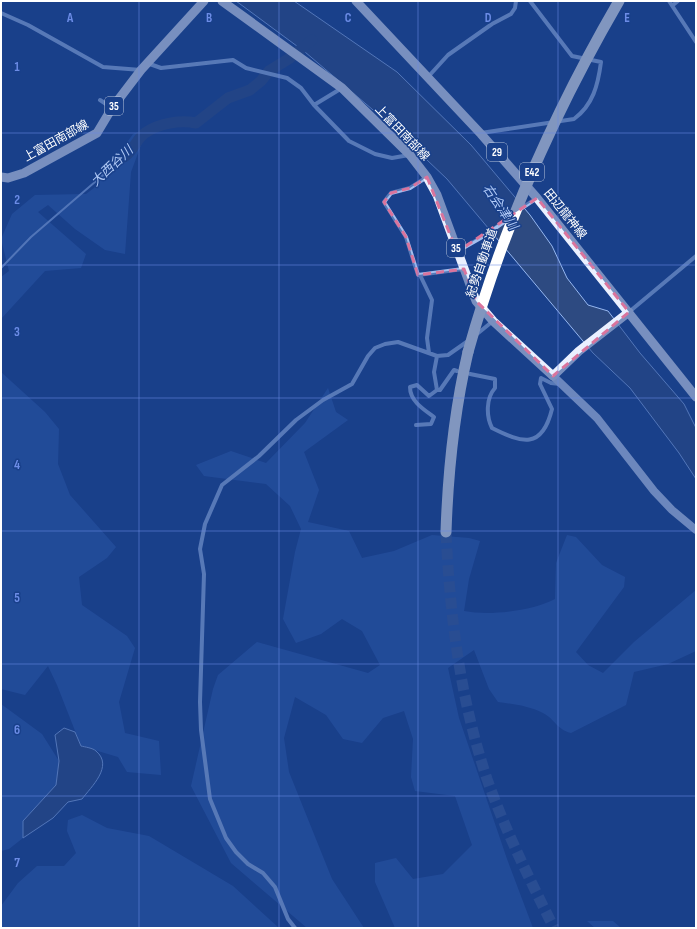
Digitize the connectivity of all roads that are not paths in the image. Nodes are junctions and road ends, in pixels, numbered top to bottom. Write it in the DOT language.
graph roads {
  1 [pos="204,1"];
  2 [pos="222,1"];
  3 [pos="356,1"];
  4 [pos="516,1"];
  5 [pos="530,1"];
  6 [pos="619,1"];
  7 [pos="669,1"];
  8 [pos="678,1"];
  9 [pos="673,5"];
  10 [pos="1,13"];
  11 [pos="696,42"];
  12 [pos="144,67"];
  13 [pos="427,77"];
  14 [pos="342,88"];
  15 [pos="100,100"];
  16 [pos="314,105"];
  17 [pos="112,108"];
  18 [pos="481,134"];
  19 [pos="410,155"];
  20 [pos="1,177"];
  21 [pos="427,177"];
  22 [pos="537,198"];
  23 [pos="457,252"];
  24 [pos="696,256"];
  25 [pos="464,269"];
  26 [pos="420,275"];
  27 [pos="627,314"];
  28 [pos="493,321"];
  29 [pos="429,353"];
  30 [pos="437,356"];
  31 [pos="457,371"];
  32 [pos="470,374"];
  33 [pos="553,376"];
  34 [pos="562,383"];
  35 [pos="437,390"];
  36 [pos="694,391"];
  37 [pos="416,424"];
  38 [pos="696,530"];
  39 [pos="446,532"];
  40 [pos="295,928"];
  1 -- 12 [label="main road, 上富田南部線 / 35"];
  2 -- 14 [label="main road, 上富田南部線 / 35"];
  3 -- 13 [label="main road, 田辺龍神線 / 29"];
  4 -- 13 [label="street"];
  5 -- 18 [label="street"];
  6 -- 39 [label="highway, 紀勢自動車道 / E42, bridge"];
  7 -- 9 [label="street"];
  8 -- 9 [label="street"];
  9 -- 11 [label="street"];
  10 -- 12 [label="street"];
  12 -- 16 [label="street"];
  12 -- 17 [label="main road, 上富田南部線 / 35"];
  13 -- 18 [label="main road, 田辺龍神線 / 29"];
  14 -- 16 [label="street"];
  14 -- 19 [label="main road, 上富田南部線 / 35"];
  15 -- 17 [label="street"];
  16 -- 19 [label="street"];
  17 -- 20 [label="main road, 上富田南部線 / 35"];
  18 -- 22 [label="main road, 田辺龍神線 / 29"];
  19 -- 21 [label="main road, 上富田南部線 / 35"];
  21 -- 23 [label="main road, 上富田南部線 / 35"];
  21 -- 26 [label="street"];
  22 -- 23 [label="street, bridge"];
  22 -- 27 [label="main road, 田辺龍神線 / 29"];
  23 -- 25 [label="main road, 上富田南部線 / 35"];
  24 -- 27 [label="street"];
  25 -- 26 [label="street"];
  25 -- 28 [label="main road, 上富田南部線 / 35"];
  26 -- 29 [label="street"];
  27 -- 33 [label="main road"];
  27 -- 36 [label="main road, 田辺龍神線 / 29"];
  28 -- 30 [label="street"];
  28 -- 33 [label="main road, 上富田南部線 / 35"];
  29 -- 30 [label="street"];
  29 -- 40 [label="street"];
  30 -- 35 [label="street"];
  31 -- 35 [label="street"];
  32 -- 34 [label="street"];
  33 -- 34 [label="street"];
  34 -- 38 [label="street"];
  35 -- 37 [label="street"];
}
